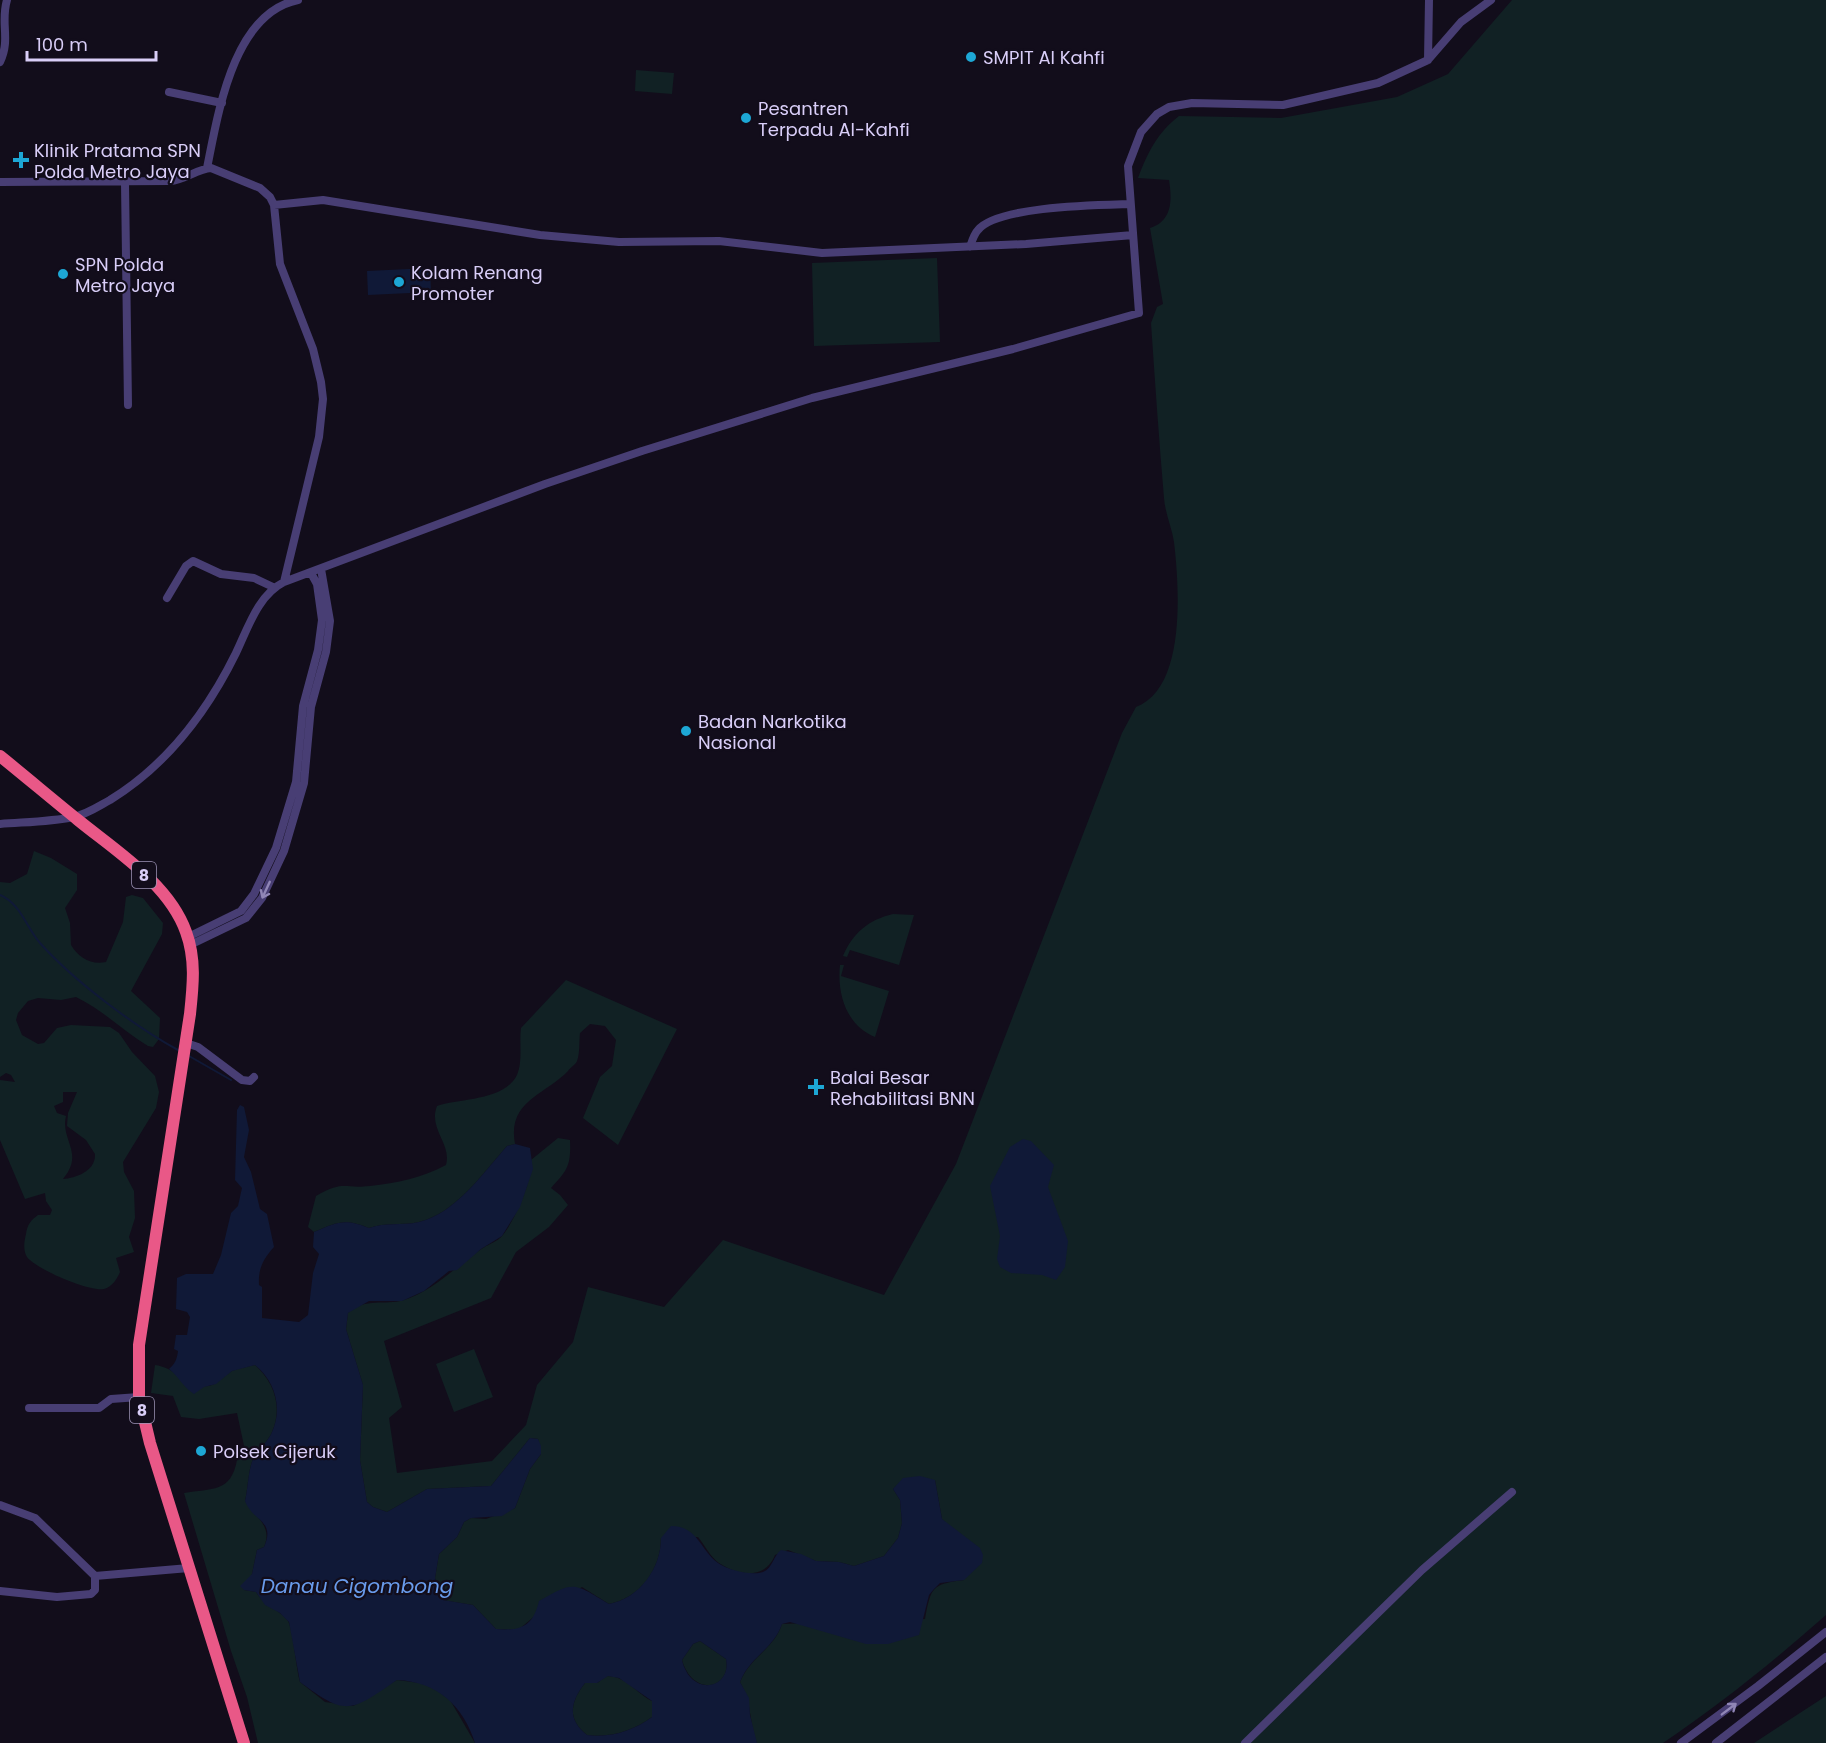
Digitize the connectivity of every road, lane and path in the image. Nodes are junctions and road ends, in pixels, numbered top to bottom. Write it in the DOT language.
graph roads {
  1 [pos="7,0"];
  2 [pos="298,0"];
  3 [pos="1429,0"];
  4 [pos="1491,0"];
  5 [pos="0,8"];
  6 [pos="4,22"];
  7 [pos="1428,60"];
  8 [pos="0,62"];
  9 [pos="169,92"];
  10 [pos="222,103"];
  11 [pos="207,168"];
  12 [pos="0,182"];
  13 [pos="125,183"];
  14 [pos="1130,204"];
  15 [pos="273,205"];
  16 [pos="1133,235"];
  17 [pos="970,247"];
  18 [pos="128,405"];
  19 [pos="321,569"];
  20 [pos="311,573"];
  21 [pos="284,582"];
  22 [pos="273,587"];
  23 [pos="167,598"];
  24 [pos="309,694"];
  25 [pos="0,756"];
  26 [pos="74,817"];
  27 [pos="0,824"];
  28 [pos="189,941"];
  29 [pos="186,1045"];
  30 [pos="254,1077"];
  31 [pos="139,1397"];
  32 [pos="29,1408"];
  33 [pos="1512,1492"];
  34 [pos="0,1505"];
  35 [pos="189,1568"];
  36 [pos="95,1576"];
  37 [pos="0,1591"];
  38 [pos="1826,1632"];
  39 [pos="1826,1657"];
  40 [pos="244,1743"];
  41 [pos="1245,1743"];
  42 [pos="1681,1743"];
  43 [pos="1716,1743"];
  1 -- 6 [label="street"];
  2 -- 10 [label="street"];
  3 -- 7 [label="street"];
  4 -- 7 [label="street"];
  5 -- 6 [label="street"];
  6 -- 8 [label="street"];
  7 -- 14 [label="street"];
  9 -- 10 [label="street"];
  10 -- 11 [label="street"];
  11 -- 13 [label="street"];
  11 -- 15 [label="street"];
  12 -- 13 [label="street"];
  13 -- 18 [label="street"];
  14 -- 16 [label="street"];
  14 -- 17 [label="street"];
  15 -- 17 [label="street"];
  15 -- 21 [label="street"];
  16 -- 17 [label="street"];
  16 -- 19 [label="street"];
  19 -- 20 [label="street"];
  19 -- 24 [label="street"];
  20 -- 21 [label="street"];
  20 -- 24 [label="street"];
  21 -- 22 [label="street"];
  22 -- 23 [label="street"];
  22 -- 26 [label="street"];
  24 -- 28 [label="street"];
  25 -- 26 [label="highway, 8"];
  26 -- 27 [label="street"];
  26 -- 28 [label="highway, 8"];
  28 -- 29 [label="highway, 8"];
  29 -- 30 [label="street"];
  29 -- 31 [label="highway, 8"];
  31 -- 32 [label="street"];
  31 -- 35 [label="highway, 8"];
  33 -- 41 [label="street"];
  34 -- 36 [label="street"];
  35 -- 36 [label="street"];
  35 -- 40 [label="highway, 8"];
  36 -- 37 [label="street"];
  42 -- 38 [label="street, one-way"];
  39 -- 43 [label="street"];
}
